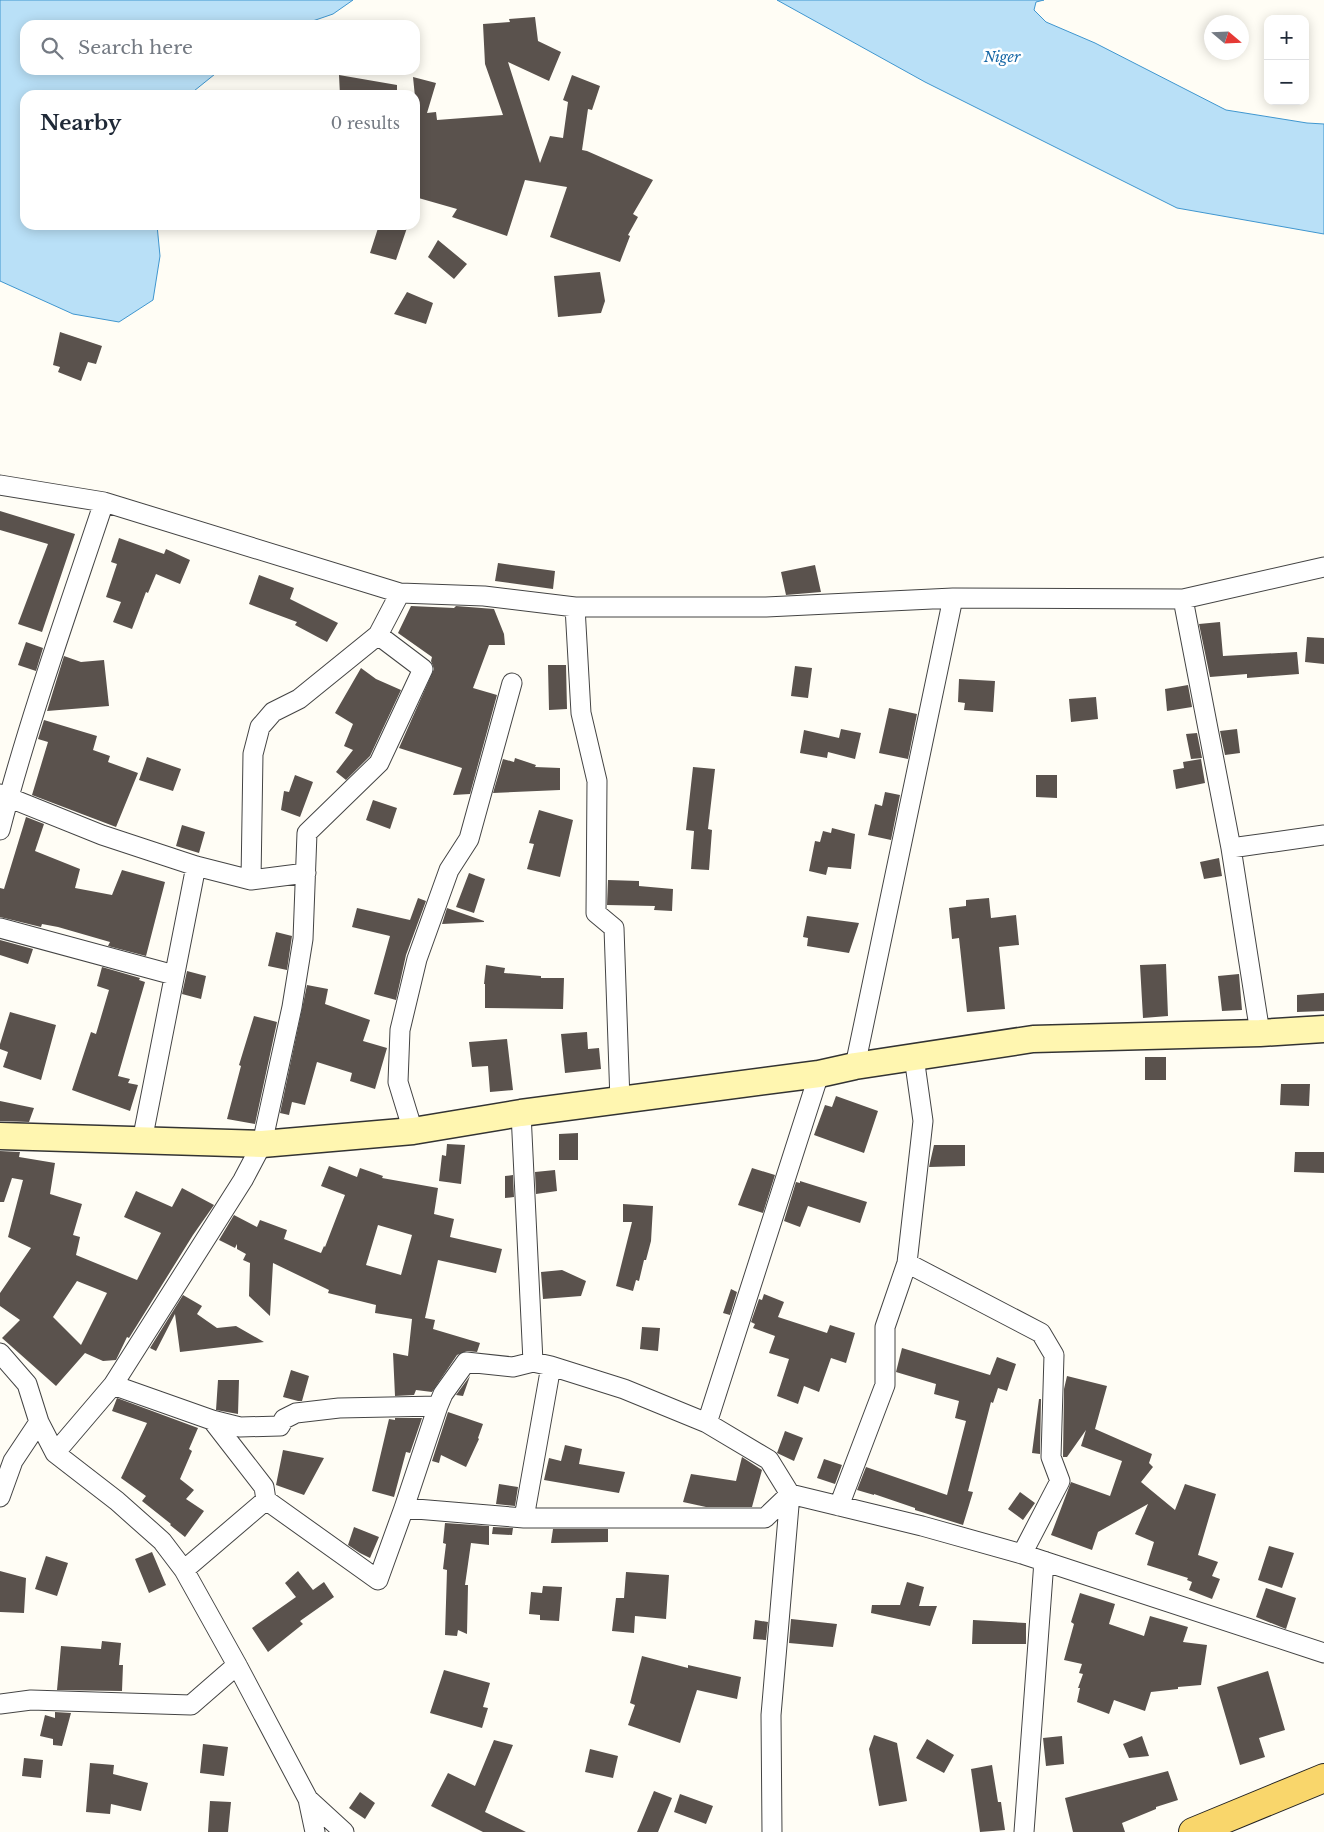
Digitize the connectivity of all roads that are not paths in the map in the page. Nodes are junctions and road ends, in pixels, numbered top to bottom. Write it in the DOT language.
graph roads {
  1 [pos="0,485"];
  2 [pos="104,502"];
  3 [pos="1324,566"];
  4 [pos="400,593"];
  5 [pos="953,598"];
  6 [pos="1183,599"];
  7 [pos="576,607"];
  8 [pos="378,635"];
  9 [pos="512,683"];
  10 [pos="4,795"];
  11 [pos="0,830"];
  12 [pos="1324,835"];
  13 [pos="1231,848"];
  14 [pos="196,866"];
  15 [pos="306,873"];
  16 [pos="251,880"];
  17 [pos="0,928"];
  18 [pos="174,975"];
  19 [pos="1324,1029"];
  20 [pos="1260,1033"];
  21 [pos="914,1057"];
  22 [pos="855,1066"];
  23 [pos="820,1074"];
  24 [pos="620,1101"];
  25 [pos="520,1113"];
  26 [pos="413,1131"];
  27 [pos="0,1136"];
  28 [pos="142,1141"];
  29 [pos="262,1144"];
  30 [pos="907,1263"];
  31 [pos="0,1353"];
  32 [pos="542,1364"];
  33 [pos="113,1385"];
  34 [pos="438,1406"];
  35 [pos="212,1420"];
  36 [pos="39,1422"];
  37 [pos="707,1423"];
  38 [pos="55,1453"];
  39 [pos="790,1494"];
  40 [pos="0,1497"];
  41 [pos="266,1500"];
  42 [pos="839,1506"];
  43 [pos="404,1508"];
  44 [pos="524,1518"];
  45 [pos="1022,1554"];
  46 [pos="1044,1561"];
  47 [pos="184,1570"];
  48 [pos="1324,1653"];
  49 [pos="237,1665"];
  50 [pos="0,1704"];
  51 [pos="1324,1778"];
  52 [pos="308,1799"];
  53 [pos="315,1832"];
  54 [pos="344,1832"];
  55 [pos="772,1832"];
  56 [pos="1024,1832"];
  57 [pos="1192,1832"];
  1 -- 2 [label="street"];
  2 -- 4 [label="street"];
  2 -- 10 [label="street"];
  3 -- 6 [label="street"];
  4 -- 7 [label="street"];
  4 -- 8 [label="street"];
  5 -- 6 [label="street"];
  5 -- 7 [label="street"];
  5 -- 22 [label="street"];
  6 -- 13 [label="street"];
  7 -- 24 [label="street"];
  8 -- 15 [label="street"];
  8 -- 16 [label="street"];
  9 -- 26 [label="street"];
  10 -- 11 [label="street"];
  10 -- 14 [label="street"];
  12 -- 13 [label="street"];
  13 -- 20 [label="street"];
  14 -- 16 [label="street"];
  14 -- 18 [label="street"];
  15 -- 16 [label="street"];
  15 -- 29 [label="street"];
  17 -- 18 [label="street"];
  18 -- 28 [label="street"];
  19 -- 20 [label="street"];
  20 -- 21 [label="street"];
  21 -- 22 [label="street"];
  21 -- 30 [label="street"];
  22 -- 23 [label="street"];
  23 -- 24 [label="street"];
  23 -- 37 [label="street"];
  24 -- 25 [label="street"];
  25 -- 26 [label="street"];
  25 -- 32 [label="street"];
  26 -- 29 [label="street"];
  27 -- 28 [label="street"];
  28 -- 29 [label="street"];
  29 -- 33 [label="street"];
  30 -- 42 [label="street"];
  30 -- 45 [label="street"];
  31 -- 36 [label="street"];
  32 -- 34 [label="street"];
  32 -- 37 [label="street"];
  32 -- 44 [label="street"];
  33 -- 35 [label="street"];
  33 -- 38 [label="street"];
  34 -- 35 [label="street"];
  34 -- 43 [label="street"];
  35 -- 41 [label="street"];
  36 -- 38 [label="street"];
  36 -- 40 [label="street"];
  37 -- 39 [label="street"];
  38 -- 47 [label="street"];
  39 -- 42 [label="street"];
  39 -- 44 [label="street"];
  39 -- 55 [label="street"];
  41 -- 43 [label="street"];
  41 -- 47 [label="street"];
  42 -- 45 [label="street"];
  43 -- 44 [label="street"];
  45 -- 46 [label="street"];
  46 -- 48 [label="street"];
  46 -- 56 [label="street"];
  47 -- 49 [label="street"];
  49 -- 50 [label="street"];
  49 -- 52 [label="street"];
  51 -- 57 [label="main road"];
  52 -- 53 [label="street"];
  52 -- 54 [label="street"];
}
